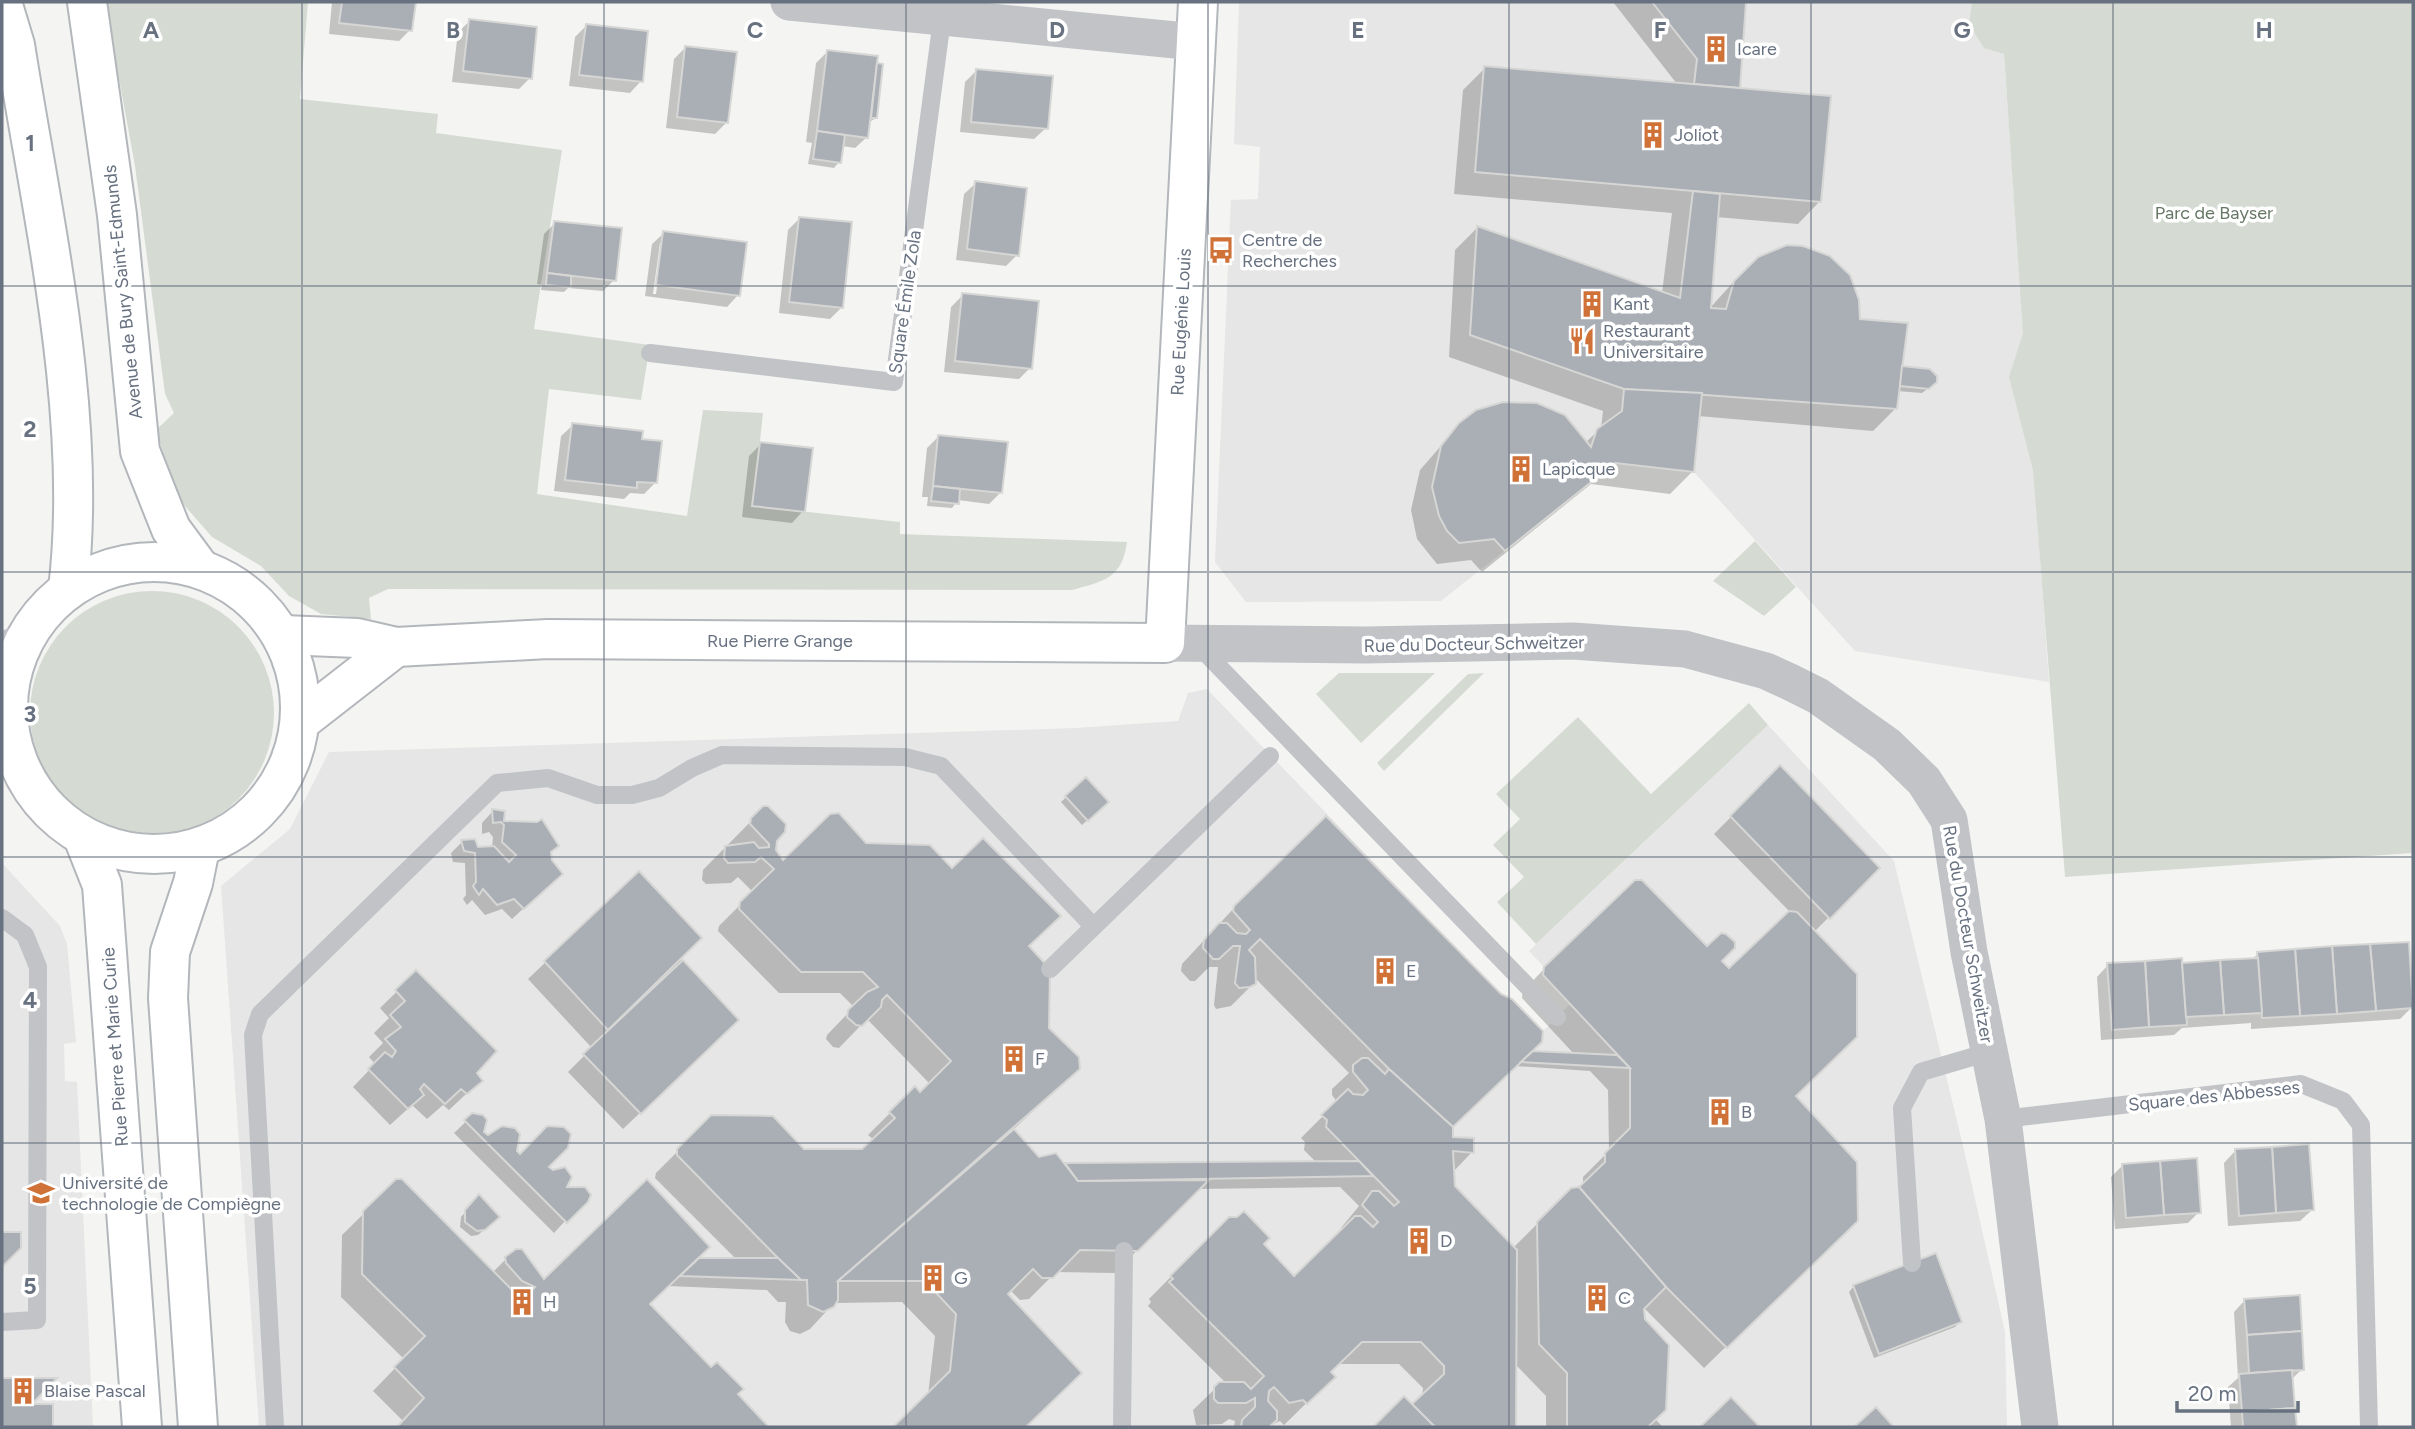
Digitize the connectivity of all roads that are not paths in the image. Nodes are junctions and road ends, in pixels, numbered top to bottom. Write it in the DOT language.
graph roads {
  1 [pos="2,2"];
  2 [pos="87,2"];
  3 [pos="789,2"];
  4 [pos="1198,2"];
  5 [pos="943,10"];
  6 [pos="1196,42"];
  7 [pos="650,353"];
  8 [pos="200,567"];
  9 [pos="68,589"];
  10 [pos="283,635"];
  11 [pos="1181,644"];
  12 [pos="12,647"];
  13 [pos="396,647"];
  14 [pos="301,722"];
  15 [pos="6,740"];
  16 [pos="1270,756"];
  17 [pos="83,837"];
  18 [pos="200,848"];
  19 [pos="2,918"];
  20 [pos="1093,926"];
  21 [pos="1050,969"];
  22 [pos="1557,1017"];
  23 [pos="1989,1052"];
  24 [pos="2003,1119"];
  25 [pos="1124,1251"];
  26 [pos="1912,1263"];
  27 [pos="2,1322"];
  28 [pos="142,1427"];
  29 [pos="198,1427"];
  30 [pos="275,1427"];
  31 [pos="1122,1427"];
  32 [pos="2040,1427"];
  33 [pos="2369,1427"];
  1 -- 9 [label="main road"];
  2 -- 8 [label="main road, Avenue de Bury Saint-Edmunds"];
  3 -- 5 [label="street"];
  4 -- 6 [label="main road, Rue Eugénie Louis"];
  5 -- 6 [label="street"];
  5 -- 7 [label="lane, Square Émile Zola"];
  6 -- 11 [label="main road, Rue Eugénie Louis"];
  8 -- 9 [label="main road"];
  8 -- 10 [label="main road"];
  9 -- 12 [label="main road"];
  10 -- 13 [label="main road, Rue Pierre Grange"];
  10 -- 14 [label="main road"];
  11 -- 13 [label="main road, Rue Pierre Grange"];
  11 -- 22 [label="lane"];
  11 -- 23 [label="street, Rue du Docteur Schweitzer"];
  12 -- 15 [label="main road"];
  13 -- 14 [label="main road"];
  14 -- 18 [label="main road"];
  15 -- 17 [label="main road"];
  16 -- 20 [label="lane"];
  17 -- 18 [label="main road"];
  17 -- 28 [label="main road, Rue Pierre et Marie Curie"];
  18 -- 29 [label="main road"];
  19 -- 27 [label="lane"];
  20 -- 21 [label="lane"];
  20 -- 30 [label="lane"];
  23 -- 24 [label="street, Rue du Docteur Schweitzer"];
  23 -- 26 [label="lane"];
  24 -- 32 [label="street, Rue du Docteur Schweitzer"];
  24 -- 33 [label="lane, Square des Abbesses"];
  25 -- 31 [label="lane"];
}
